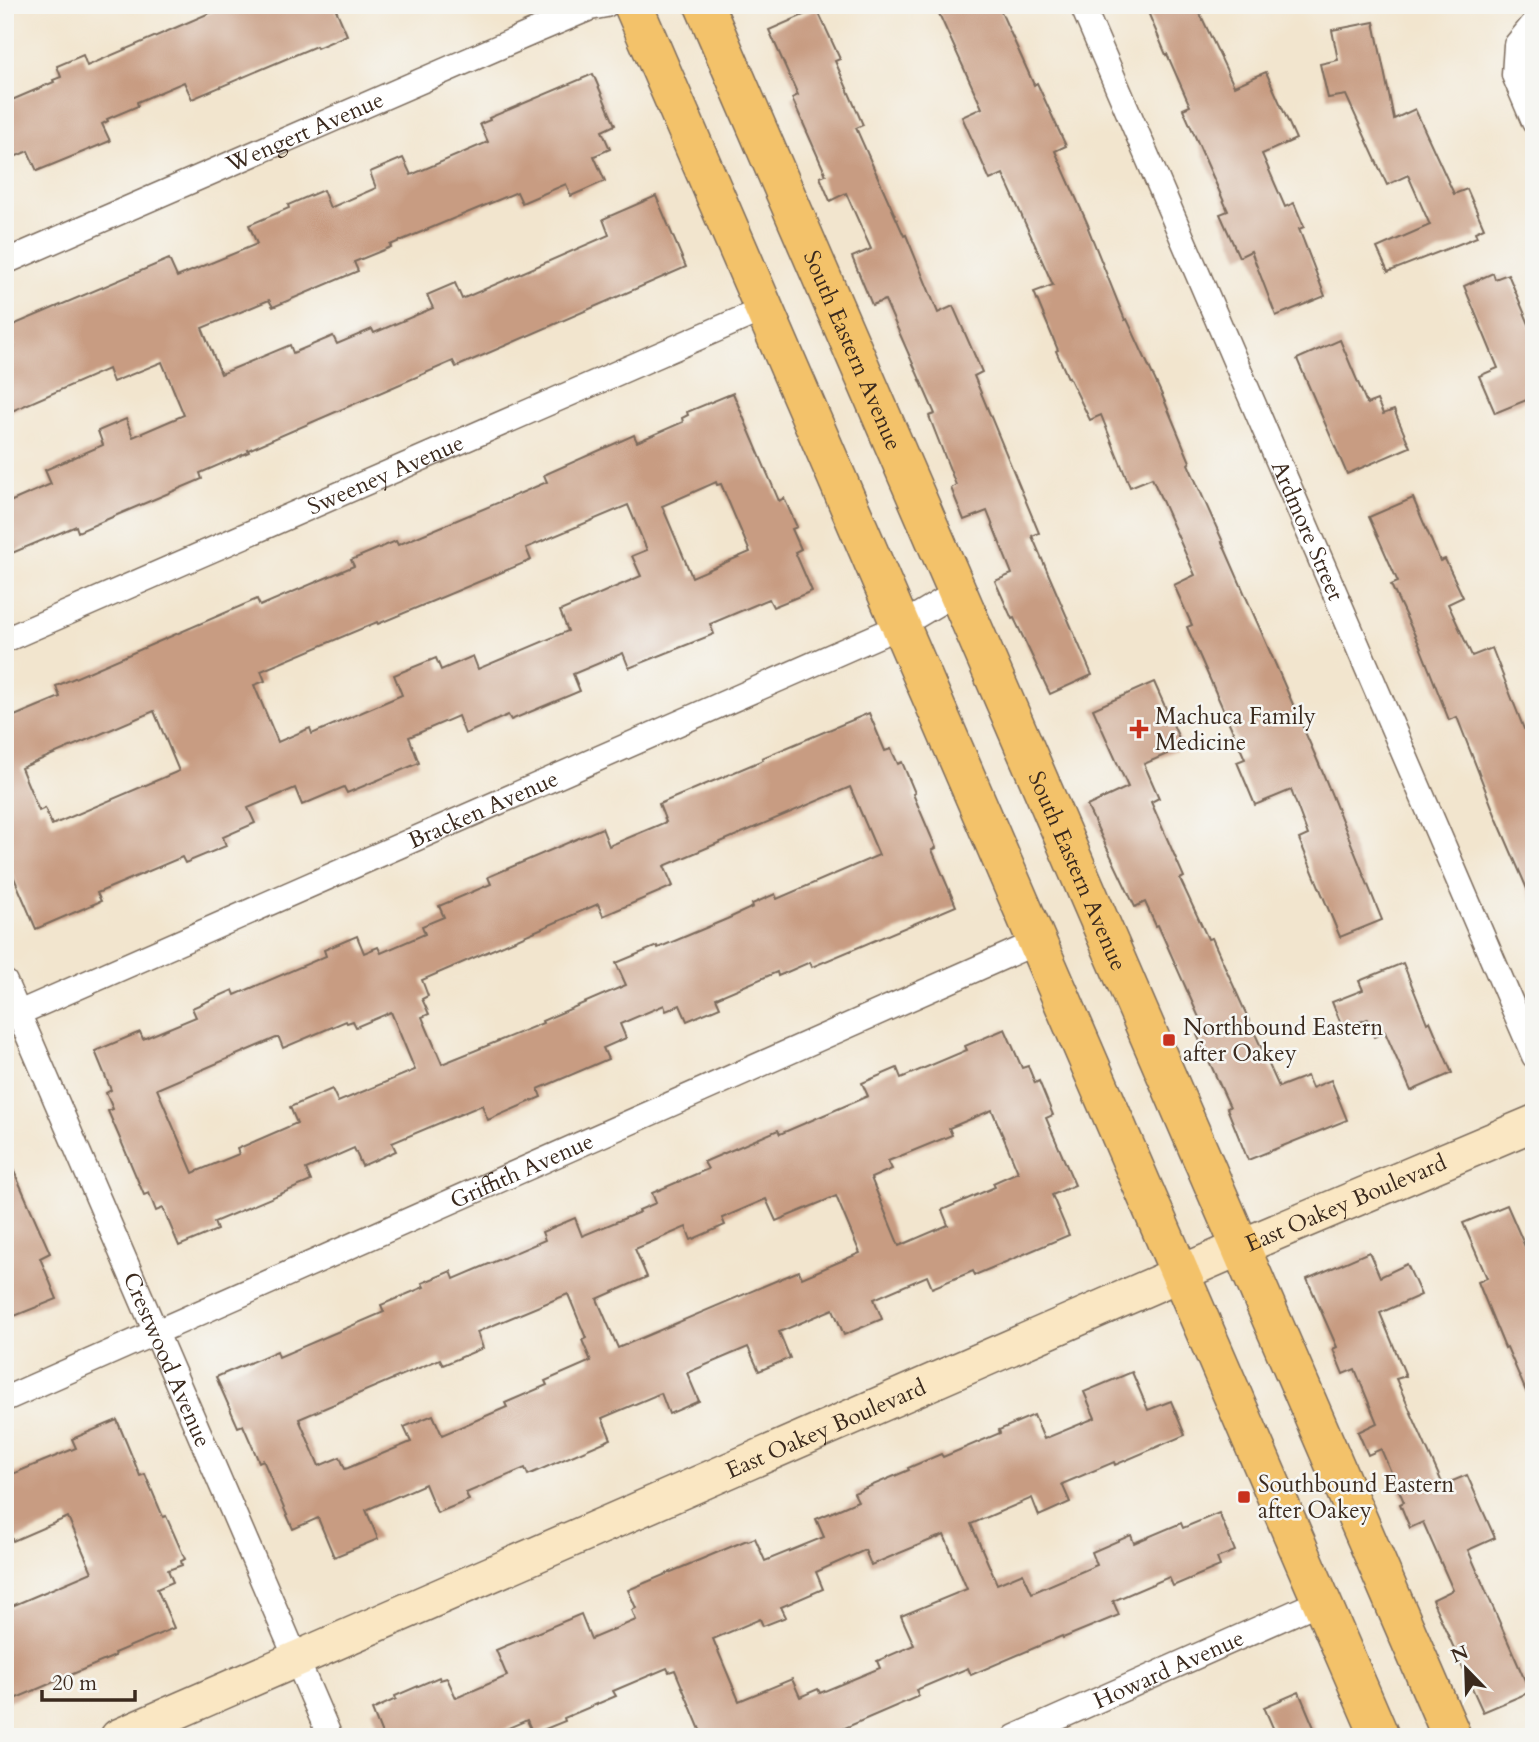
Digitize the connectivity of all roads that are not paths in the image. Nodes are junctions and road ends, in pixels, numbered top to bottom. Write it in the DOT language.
graph roads {
  1 [pos="606,5"];
  2 [pos="633,5"];
  3 [pos="704,5"];
  4 [pos="1082,5"];
  5 [pos="1534,23"];
  6 [pos="1534,122"];
  7 [pos="5,262"];
  8 [pos="764,309"];
  9 [pos="957,592"];
  10 [pos="900,626"];
  11 [pos="5,640"];
  12 [pos="1037,942"];
  13 [pos="5,982"];
  14 [pos="12,1016"];
  15 [pos="1534,1056"];
  16 [pos="1534,1123"];
  17 [pos="1241,1247"];
  18 [pos="1180,1274"];
  19 [pos="156,1333"];
  20 [pos="5,1399"];
  21 [pos="1321,1601"];
  22 [pos="296,1658"];
  23 [pos="118,1737"];
  24 [pos="330,1737"];
  25 [pos="1015,1737"];
  26 [pos="1380,1737"];
  27 [pos="1452,1737"];
  1 -- 7 [label="street, Wengert Avenue"];
  2 -- 8 [label="main road"];
  3 -- 9 [label="main road, South Eastern Avenue"];
  4 -- 15 [label="street, Ardmore Street"];
  5 -- 6 [label="street"];
  8 -- 10 [label="main road"];
  8 -- 11 [label="street, Sweeney Avenue"];
  9 -- 10 [label="street, Bracken Avenue"];
  9 -- 17 [label="main road, South Eastern Avenue"];
  10 -- 12 [label="main road"];
  10 -- 14 [label="street, Bracken Avenue"];
  12 -- 18 [label="main road"];
  12 -- 19 [label="street, Griffith Avenue"];
  13 -- 14 [label="street, Crestwood Avenue"];
  14 -- 19 [label="street, Crestwood Avenue"];
  16 -- 17 [label="street, East Oakey Boulevard"];
  17 -- 18 [label="street, East Oakey Boulevard"];
  17 -- 27 [label="main road, South Eastern Avenue"];
  18 -- 21 [label="main road"];
  18 -- 22 [label="street, East Oakey Boulevard"];
  19 -- 20 [label="street, Griffith Avenue"];
  19 -- 22 [label="street, Crestwood Avenue"];
  21 -- 25 [label="street, Howard Avenue"];
  21 -- 26 [label="main road"];
  22 -- 23 [label="street, East Oakey Boulevard"];
  22 -- 24 [label="street, Crestwood Avenue"];
}
